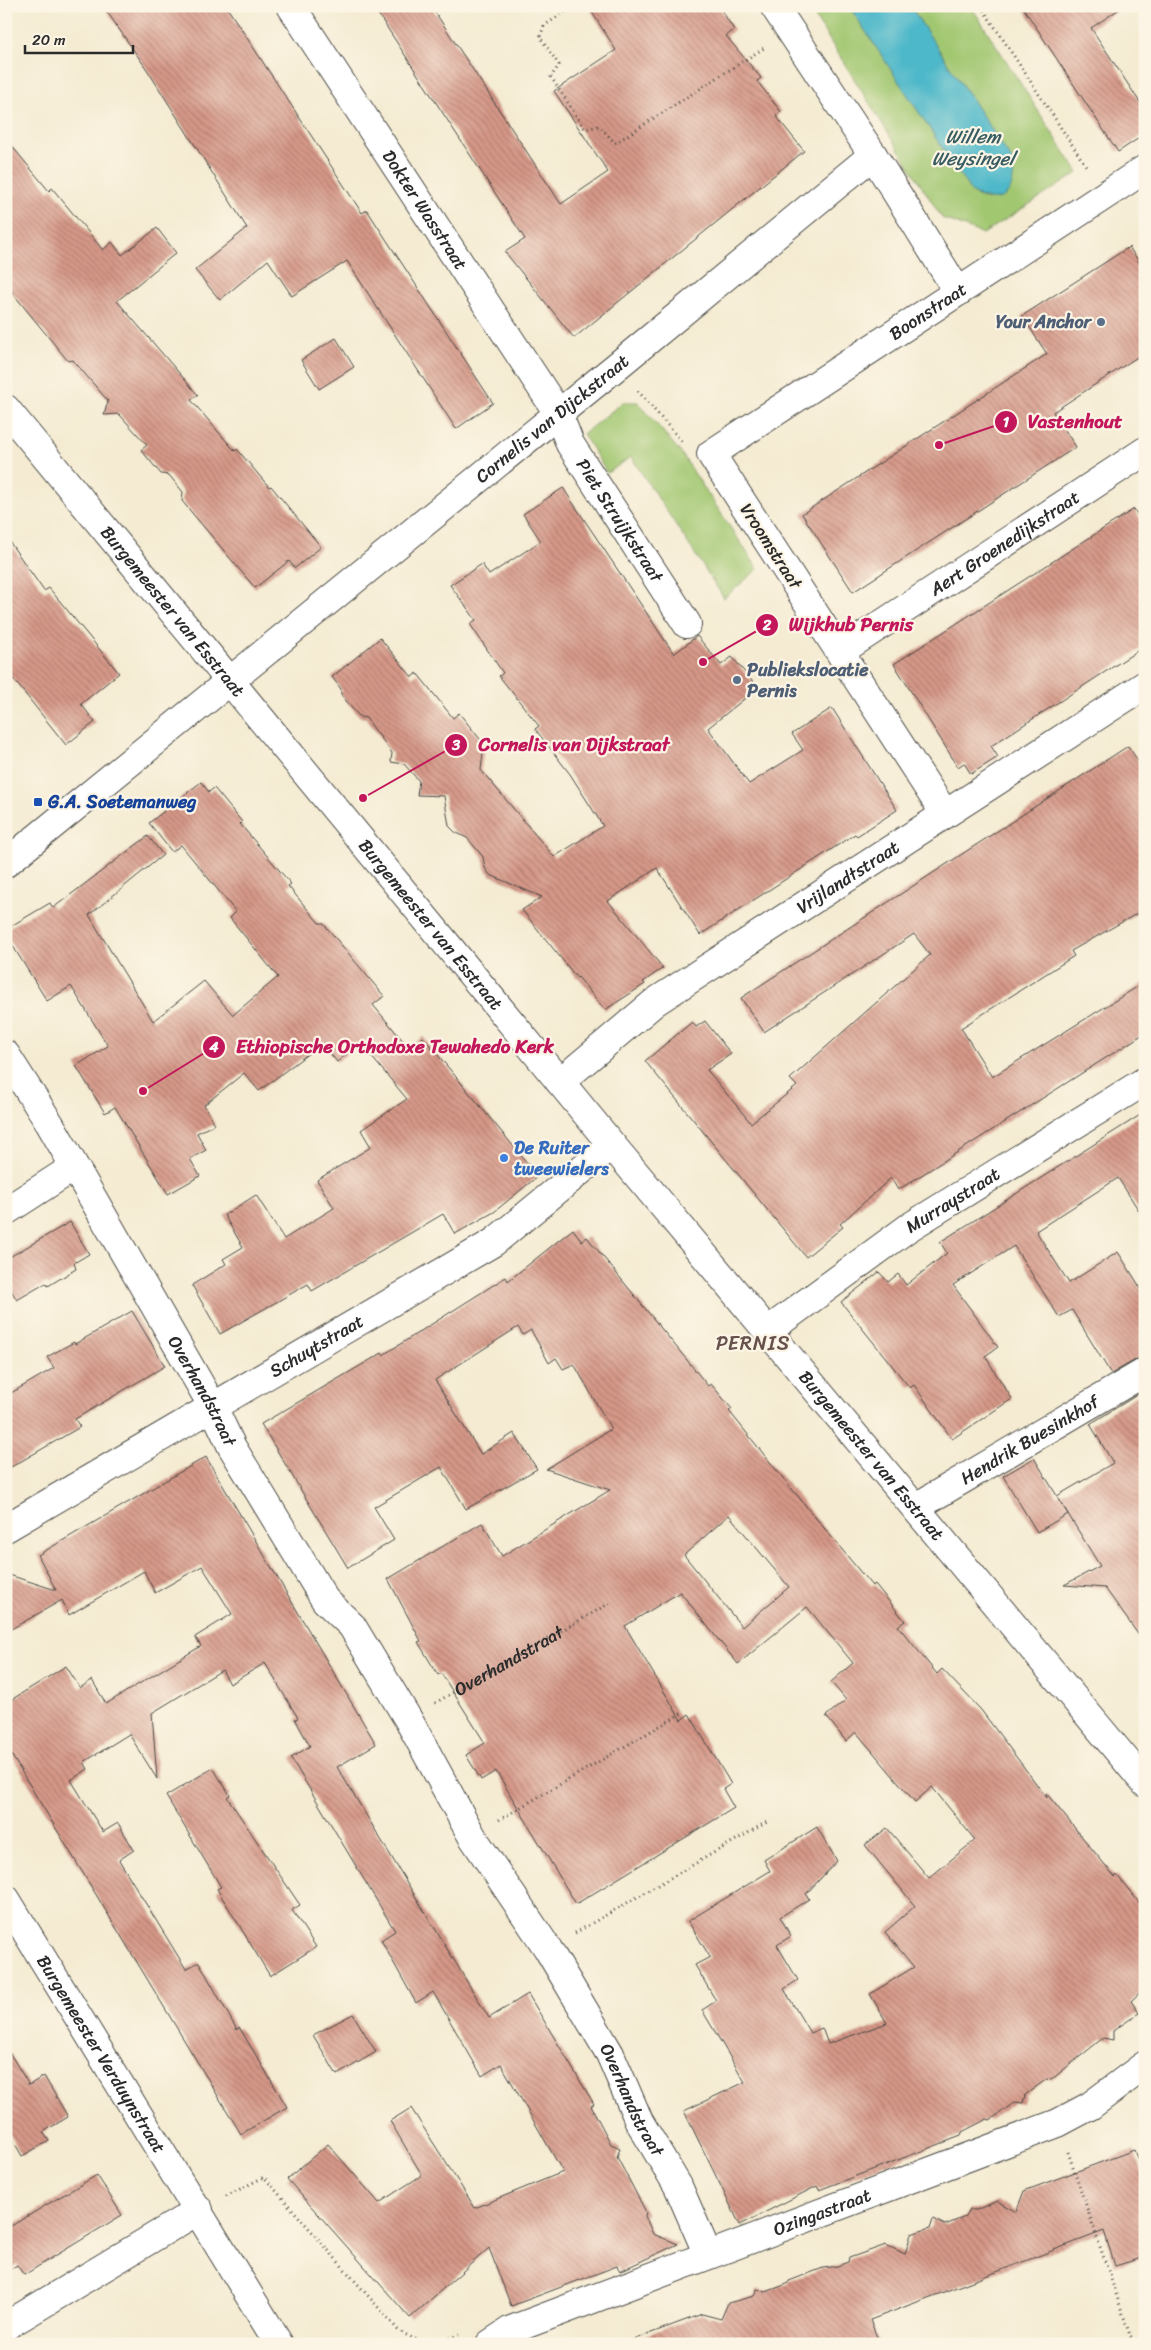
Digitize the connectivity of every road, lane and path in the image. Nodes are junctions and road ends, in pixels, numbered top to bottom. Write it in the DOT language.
graph roads {
  1 [pos="291,6"];
  2 [pos="573,6"];
  3 [pos="774,6"];
  4 [pos="981,6"];
  5 [pos="790,31"];
  6 [pos="873,155"];
  7 [pos="1145,169"];
  8 [pos="1105,195"];
  9 [pos="958,292"];
  10 [pos="617,366"];
  11 [pos="6,410"];
  12 [pos="558,413"];
  13 [pos="1145,451"];
  14 [pos="711,454"];
  15 [pos="688,624"];
  16 [pos="841,651"];
  17 [pos="229,681"];
  18 [pos="1145,685"];
  19 [pos="945,814"];
  20 [pos="6,863"];
  21 [pos="6,1055"];
  22 [pos="1145,1081"];
  23 [pos="560,1082"];
  24 [pos="612,1145"];
  25 [pos="74,1167"];
  26 [pos="6,1211"];
  27 [pos="769,1330"];
  28 [pos="1145,1372"];
  29 [pos="213,1407"];
  30 [pos="916,1507"];
  31 [pos="6,1528"];
  32 [pos="610,1603"];
  33 [pos="682,1713"];
  34 [pos="408,1719"];
  35 [pos="1145,1783"];
  36 [pos="767,1822"];
  37 [pos="472,1836"];
  38 [pos="6,1899"];
  39 [pos="548,1949"];
  40 [pos="1145,2065"];
  41 [pos="1058,2123"];
  42 [pos="198,2210"];
  43 [pos="708,2255"];
  44 [pos="6,2326"];
  45 [pos="501,2337"];
  46 [pos="279,2344"];
  47 [pos="1133,2344"];
  1 -- 12 [label="street, Dokter Wasstraat"];
  2 -- 5 [label="path"];
  3 -- 5 [label="street"];
  4 -- 8 [label="path"];
  5 -- 6 [label="street"];
  6 -- 9 [label="street"];
  6 -- 10 [label="street, Cornelis van Dijckstraat"];
  7 -- 8 [label="street, Boonstraat"];
  8 -- 9 [label="street, Boonstraat"];
  9 -- 14 [label="street, Boonstraat"];
  10 -- 12 [label="street, Cornelis van Dijckstraat"];
  10 -- 14 [label="path"];
  11 -- 17 [label="street, Burgemeester van Esstraat"];
  12 -- 15 [label="street, Piet Struijkstraat"];
  12 -- 17 [label="street, Cornelis van Dijckstraat"];
  13 -- 16 [label="street, Aert Groenedijkstraat"];
  14 -- 16 [label="street, Vroomstraat"];
  16 -- 19 [label="street, Vroomstraat"];
  17 -- 20 [label="street"];
  17 -- 23 [label="street, Burgemeester van Esstraat"];
  18 -- 19 [label="street, Vrijlandtstraat"];
  19 -- 23 [label="street, Vrijlandtstraat"];
  21 -- 25 [label="street, Overhandstraat"];
  22 -- 27 [label="street, Murraystraat"];
  23 -- 24 [label="street, Burgemeester van Esstraat"];
  24 -- 27 [label="street, Burgemeester van Esstraat"];
  24 -- 29 [label="street, Schuytstraat"];
  25 -- 26 [label="street"];
  25 -- 29 [label="street, Overhandstraat"];
  27 -- 30 [label="street, Burgemeester van Esstraat"];
  28 -- 30 [label="street, Hendrik Buesinkhof"];
  29 -- 31 [label="street, Schuytstraat"];
  29 -- 34 [label="street, Overhandstraat"];
  30 -- 35 [label="street, Burgemeester van Esstraat"];
  32 -- 34 [label="path, Overhandstraat"];
  33 -- 37 [label="path"];
  34 -- 37 [label="street, Overhandstraat"];
  36 -- 39 [label="path"];
  37 -- 39 [label="street, Overhandstraat"];
  38 -- 42 [label="street, Burgemeester Verduynstraat"];
  39 -- 43 [label="street, Overhandstraat"];
  40 -- 41 [label="street, Ozingastraat"];
  41 -- 43 [label="street, Ozingastraat"];
  41 -- 47 [label="path"];
  42 -- 44 [label="street"];
  42 -- 45 [label="path"];
  42 -- 46 [label="street, Burgemeester Verduynstraat"];
  43 -- 45 [label="street, Ozingastraat"];
}
